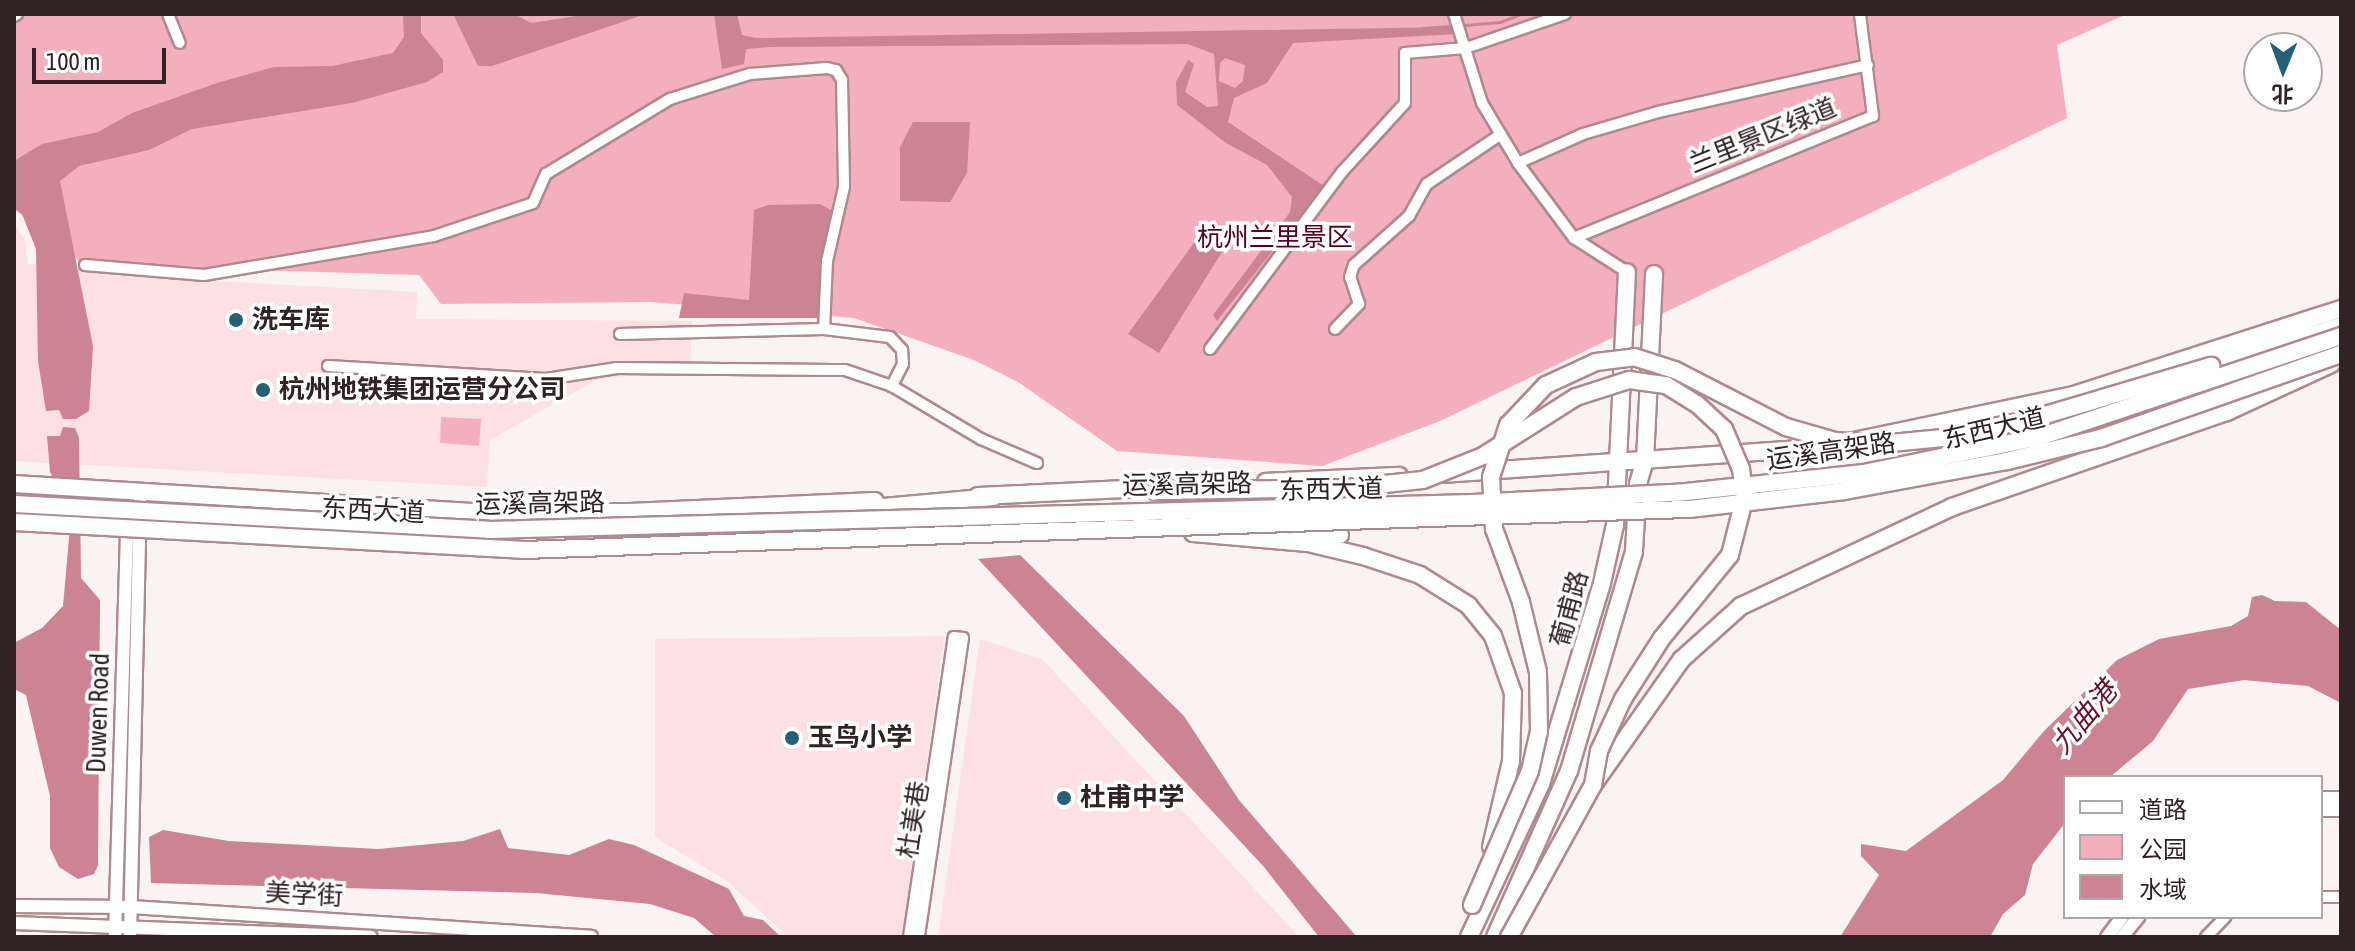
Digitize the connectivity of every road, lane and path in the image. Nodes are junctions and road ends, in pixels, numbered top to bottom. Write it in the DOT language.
graph roads {
  1 [pos="168,14"];
  2 [pos="1454,14"];
  3 [pos="1565,14"];
  4 [pos="1860,14"];
  5 [pos="180,43"];
  6 [pos="1466,48"];
  7 [pos="1868,65"];
  8 [pos="1500,135"];
  9 [pos="1518,163"];
  10 [pos="1574,238"];
  11 [pos="85,265"];
  12 [pos="1627,272"];
  13 [pos="1654,274"];
  14 [pos="2341,309"];
  15 [pos="2341,326"];
  16 [pos="824,329"];
  17 [pos="1335,329"];
  18 [pos="620,334"];
  19 [pos="2341,336"];
  20 [pos="2341,345"];
  21 [pos="1210,349"];
  22 [pos="2341,357"];
  23 [pos="328,366"];
  24 [pos="892,386"];
  25 [pos="1645,460"];
  26 [pos="1618,462"];
  27 [pos="1037,463"];
  28 [pos="14,484"];
  29 [pos="134,491"];
  30 [pos="14,504"];
  31 [pos="1637,504"];
  32 [pos="1616,505"];
  33 [pos="14,513"];
  34 [pos="134,520"];
  35 [pos="14,522"];
  36 [pos="717,522"];
  37 [pos="1193,533"];
  38 [pos="1340,535"];
  39 [pos="719,541"];
  40 [pos="1593,785"];
  41 [pos="1472,905"];
  42 [pos="14,906"];
  43 [pos="115,906"];
  44 [pos="131,907"];
  45 [pos="2120,919"];
  46 [pos="2136,919"];
  47 [pos="2223,919"];
  48 [pos="14,923"];
  49 [pos="115,931"];
  50 [pos="130,931"];
  51 [pos="371,937"];
  52 [pos="591,937"];
  53 [pos="909,937"];
  54 [pos="919,937"];
  55 [pos="1459,937"];
  56 [pos="1469,937"];
  57 [pos="1495,937"];
  58 [pos="1509,937"];
  59 [pos="2107,937"];
  60 [pos="2122,937"];
  61 [pos="2206,937"];
  1 -- 5 [label="street"];
  2 -- 6 [label="street"];
  3 -- 6 [label="street"];
  4 -- 7 [label="street, 兰里景区绿道"];
  6 -- 8 [label="street"];
  6 -- 21 [label="street"];
  7 -- 9 [label="street"];
  7 -- 10 [label="street, 兰里景区绿道"];
  8 -- 9 [label="street"];
  8 -- 17 [label="street"];
  9 -- 10 [label="street"];
  10 -- 12 [label="street"];
  11 -- 16 [label="street"];
  12 -- 26 [label="main road, 葡甫路"];
  13 -- 25 [label="main road, 葡甫路"];
  14 -- 25 [label="main road"];
  15 -- 41 [label="main road, bridge"];
  16 -- 18 [label="street"];
  16 -- 24 [label="street"];
  19 -- 36 [label="main road, 运溪高架路, bridge"];
  20 -- 31 [label="main road, 东西大道"];
  22 -- 39 [label="main road, 运溪高架路, bridge"];
  22 -- 40 [label="main road"];
  23 -- 24 [label="street"];
  24 -- 27 [label="street"];
  25 -- 26 [label="main road"];
  25 -- 31 [label="main road, 葡甫路"];
  26 -- 29 [label="main road"];
  26 -- 32 [label="main road, 葡甫路"];
  28 -- 29 [label="main road"];
  29 -- 34 [label="street, Duwen Road"];
  30 -- 36 [label="main road, 运溪高架路, bridge"];
  31 -- 32 [label="main road, 东西大道"];
  31 -- 57 [label="main road, 葡甫路"];
  32 -- 34 [label="main road, 东西大道"];
  32 -- 56 [label="main road, 葡甫路"];
  33 -- 34 [label="main road, 东西大道"];
  34 -- 43 [label="street, Duwen Road"];
  34 -- 44 [label="street, Duwen Road"];
  35 -- 39 [label="main road, 运溪高架路, bridge"];
  36 -- 40 [label="main road, bridge"];
  37 -- 38 [label="main road"];
  37 -- 39 [label="main road, bridge"];
  37 -- 41 [label="main road, bridge"];
  40 -- 58 [label="main road, bridge"];
  41 -- 55 [label="main road"];
  42 -- 43 [label="street, 美学街"];
  43 -- 44 [label="street, 美学街"];
  43 -- 49 [label="street, Duwen Road"];
  44 -- 50 [label="street, Duwen Road"];
  44 -- 52 [label="street, 美学街"];
  45 -- 59 [label="street"];
  46 -- 60 [label="street"];
  47 -- 61 [label="street"];
  48 -- 49 [label="street, 美学街"];
  49 -- 50 [label="street, 美学街"];
  50 -- 51 [label="street, 美学街"];
  53 -- 54 [label="street, 杜美巷"];
}
